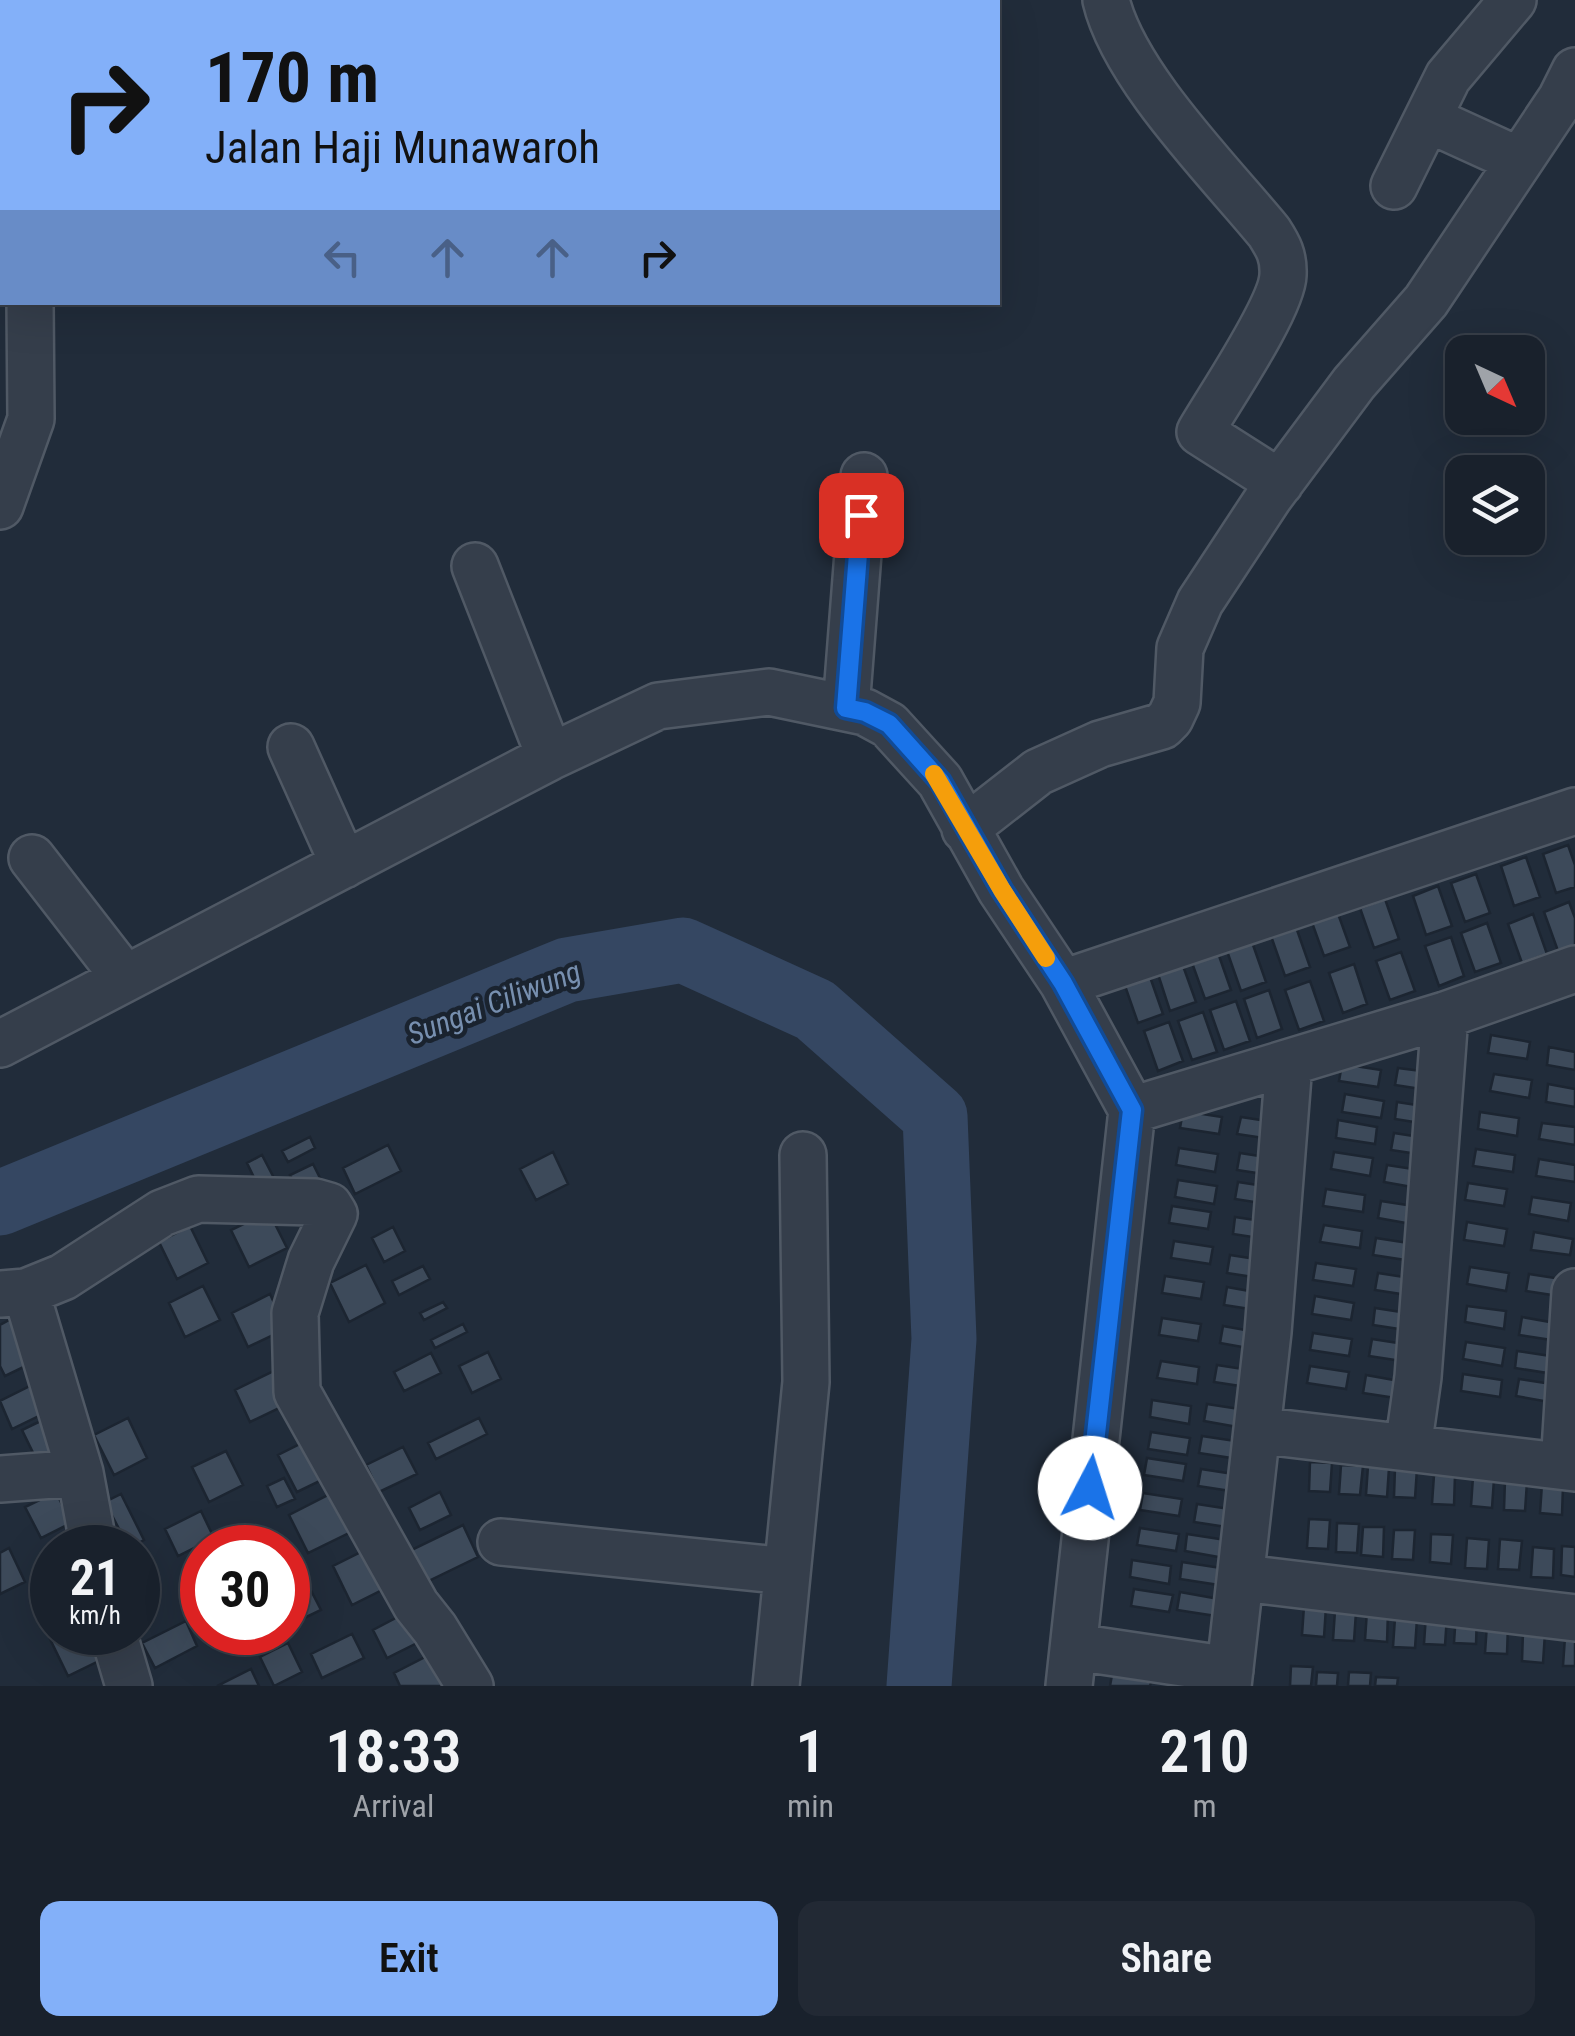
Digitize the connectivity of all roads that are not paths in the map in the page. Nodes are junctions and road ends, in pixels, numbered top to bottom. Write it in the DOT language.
graph roads {
  1 [pos="1106,0"];
  2 [pos="1513,0"];
  3 [pos="1575,71"];
  4 [pos="1428,119"];
  5 [pos="1518,160"];
  6 [pos="1394,186"];
  7 [pos="30,305"];
  8 [pos="864,476"];
  9 [pos="1280,483"];
  10 [pos="0,506"];
  11 [pos="475,566"];
  12 [pos="846,708"];
  13 [pos="291,747"];
  14 [pos="550,757"];
  15 [pos="1575,811"];
  16 [pos="964,829"];
  17 [pos="32,858"];
  18 [pos="344,865"];
  19 [pos="1575,968"];
  20 [pos="125,978"];
  21 [pos="1063,983"];
  22 [pos="1446,1015"];
  23 [pos="0,1044"];
  24 [pos="1289,1063"];
  25 [pos="1132,1110"];
  26 [pos="803,1155"];
  27 [pos="1575,1292"];
  28 [pos="13,1293"];
  29 [pos="1573,1339"];
  30 [pos="1257,1430"];
  31 [pos="1408,1448"];
  32 [pos="1569,1467"];
  33 [pos="80,1473"];
  34 [pos="0,1479"];
  35 [pos="90,1525"];
  36 [pos="501,1542"];
  37 [pos="787,1571"];
  38 [pos="1243,1578"];
  39 [pos="1575,1618"];
  40 [pos="120,1655"];
  41 [pos="1072,1666"];
  42 [pos="1229,1678"];
  43 [pos="129,1686"];
  44 [pos="470,1686"];
  45 [pos="776,1686"];
  1 -- 9 [label="street"];
  2 -- 4 [label="street"];
  3 -- 5 [label="street"];
  4 -- 5 [label="street"];
  4 -- 6 [label="street"];
  5 -- 9 [label="street"];
  7 -- 10 [label="street"];
  8 -- 12 [label="street"];
  9 -- 16 [label="street"];
  11 -- 14 [label="street"];
  12 -- 14 [label="street"];
  12 -- 16 [label="street"];
  13 -- 18 [label="street"];
  14 -- 18 [label="street"];
  15 -- 21 [label="street"];
  16 -- 21 [label="street"];
  17 -- 20 [label="street"];
  18 -- 20 [label="street"];
  19 -- 22 [label="street"];
  20 -- 23 [label="street"];
  21 -- 25 [label="street"];
  22 -- 24 [label="street"];
  22 -- 31 [label="street"];
  24 -- 25 [label="street"];
  24 -- 30 [label="street"];
  25 -- 41 [label="street"];
  26 -- 37 [label="street"];
  27 -- 29 [label="street"];
  28 -- 33 [label="street"];
  28 -- 44 [label="street"];
  29 -- 32 [label="street"];
  30 -- 31 [label="street"];
  30 -- 38 [label="street"];
  31 -- 32 [label="street"];
  33 -- 34 [label="street"];
  33 -- 35 [label="street"];
  36 -- 37 [label="street"];
  37 -- 45 [label="street"];
  38 -- 39 [label="street"];
  38 -- 42 [label="street"];
  40 -- 43 [label="street"];
  41 -- 42 [label="street"];
}
